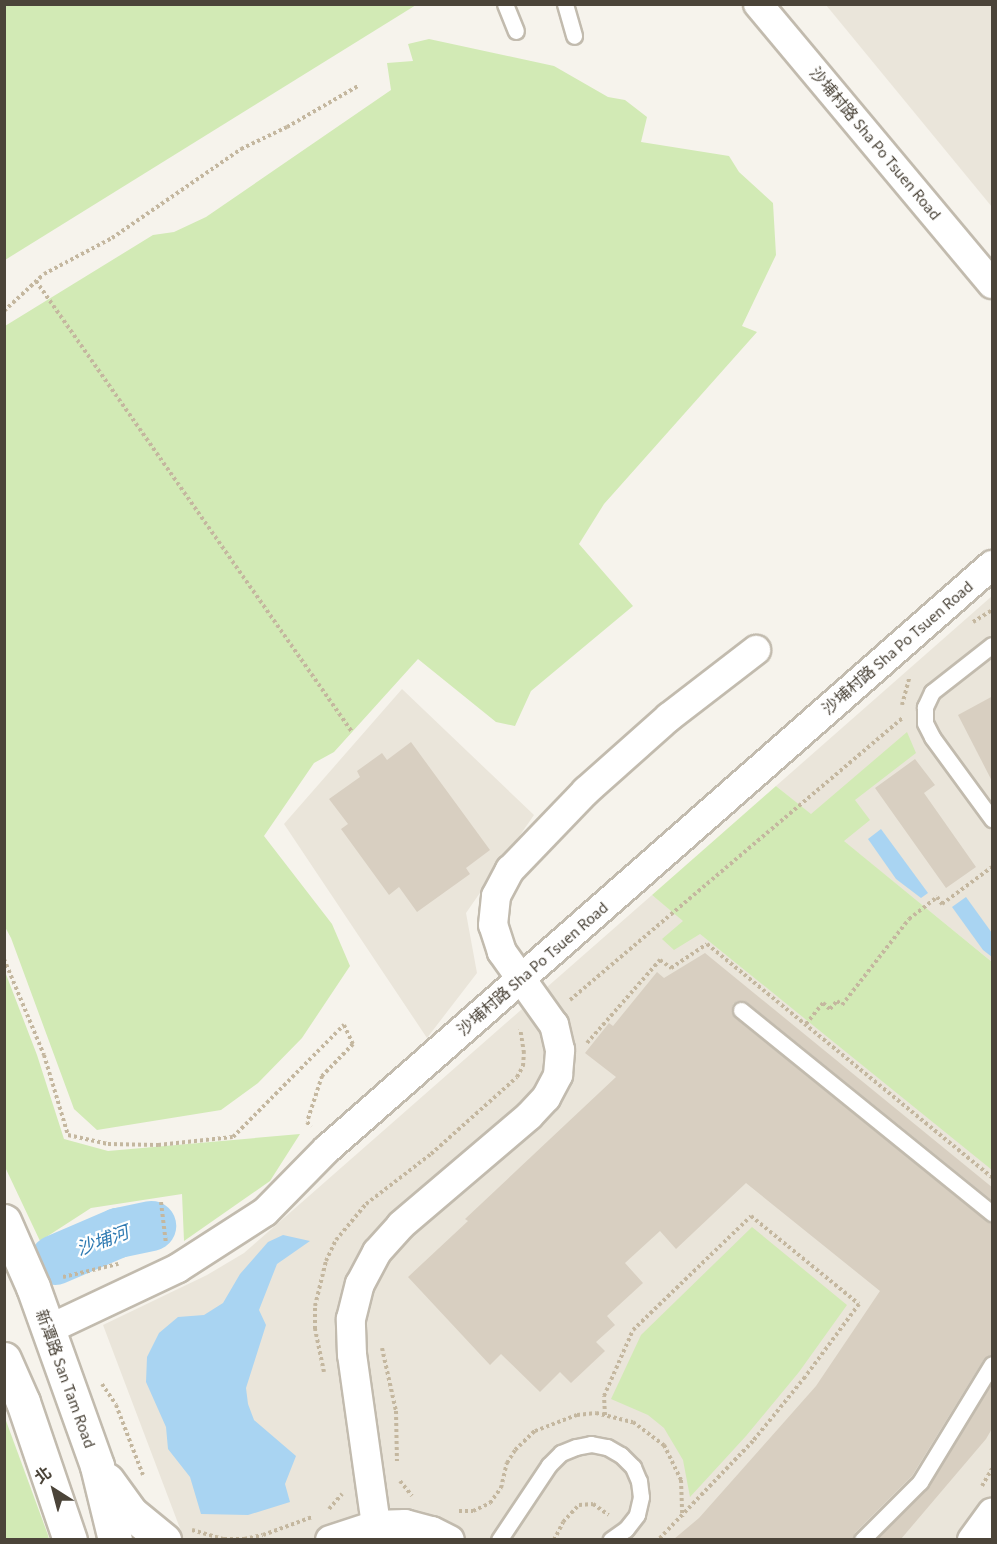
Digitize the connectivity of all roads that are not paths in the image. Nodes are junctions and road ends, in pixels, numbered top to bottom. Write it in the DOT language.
graph roads {
  1 [pos="505,4"];
  2 [pos="565,4"];
  3 [pos="758,4"];
  4 [pos="516,31"];
  5 [pos="574,36"];
  6 [pos="993,284"];
  7 [pos="993,566"];
  8 [pos="993,645"];
  9 [pos="756,650"];
  10 [pos="993,819"];
  11 [pos="522,978"];
  12 [pos="741,1010"];
  13 [pos="993,1213"];
  14 [pos="4,1221"];
  15 [pos="47,1330"];
  16 [pos="4,1359"];
  17 [pos="993,1364"];
  18 [pos="22,1402"];
  19 [pos="97,1466"];
  20 [pos="993,1512"];
  21 [pos="376,1525"];
  22 [pos="176,1534"];
  23 [pos="70,1539"];
  24 [pos="115,1539"];
  25 [pos="330,1539"];
  26 [pos="450,1539"];
  27 [pos="500,1539"];
  28 [pos="610,1539"];
  29 [pos="862,1539"];
  30 [pos="972,1539"];
  1 -- 4 [label="lane"];
  2 -- 5 [label="lane"];
  3 -- 6 [label="street, 沙埔村路 Sha Po Tsuen Road"];
  7 -- 11 [label="street, 沙埔村路 Sha Po Tsuen Road"];
  8 -- 10 [label="lane"];
  9 -- 11 [label="street"];
  11 -- 15 [label="street, 沙埔村路 Sha Po Tsuen Road"];
  11 -- 21 [label="street"];
  12 -- 13 [label="lane"];
  14 -- 15 [label="street, 新潭路 San Tam Road"];
  15 -- 18 [label="street"];
  15 -- 19 [label="street, 新潭路 San Tam Road"];
  16 -- 18 [label="street"];
  17 -- 29 [label="lane"];
  18 -- 23 [label="street"];
  19 -- 22 [label="street"];
  19 -- 24 [label="street, 新潭路 San Tam Road"];
  20 -- 30 [label="street"];
  21 -- 25 [label="street"];
  21 -- 26 [label="street"];
  27 -- 28 [label="lane"];
}
